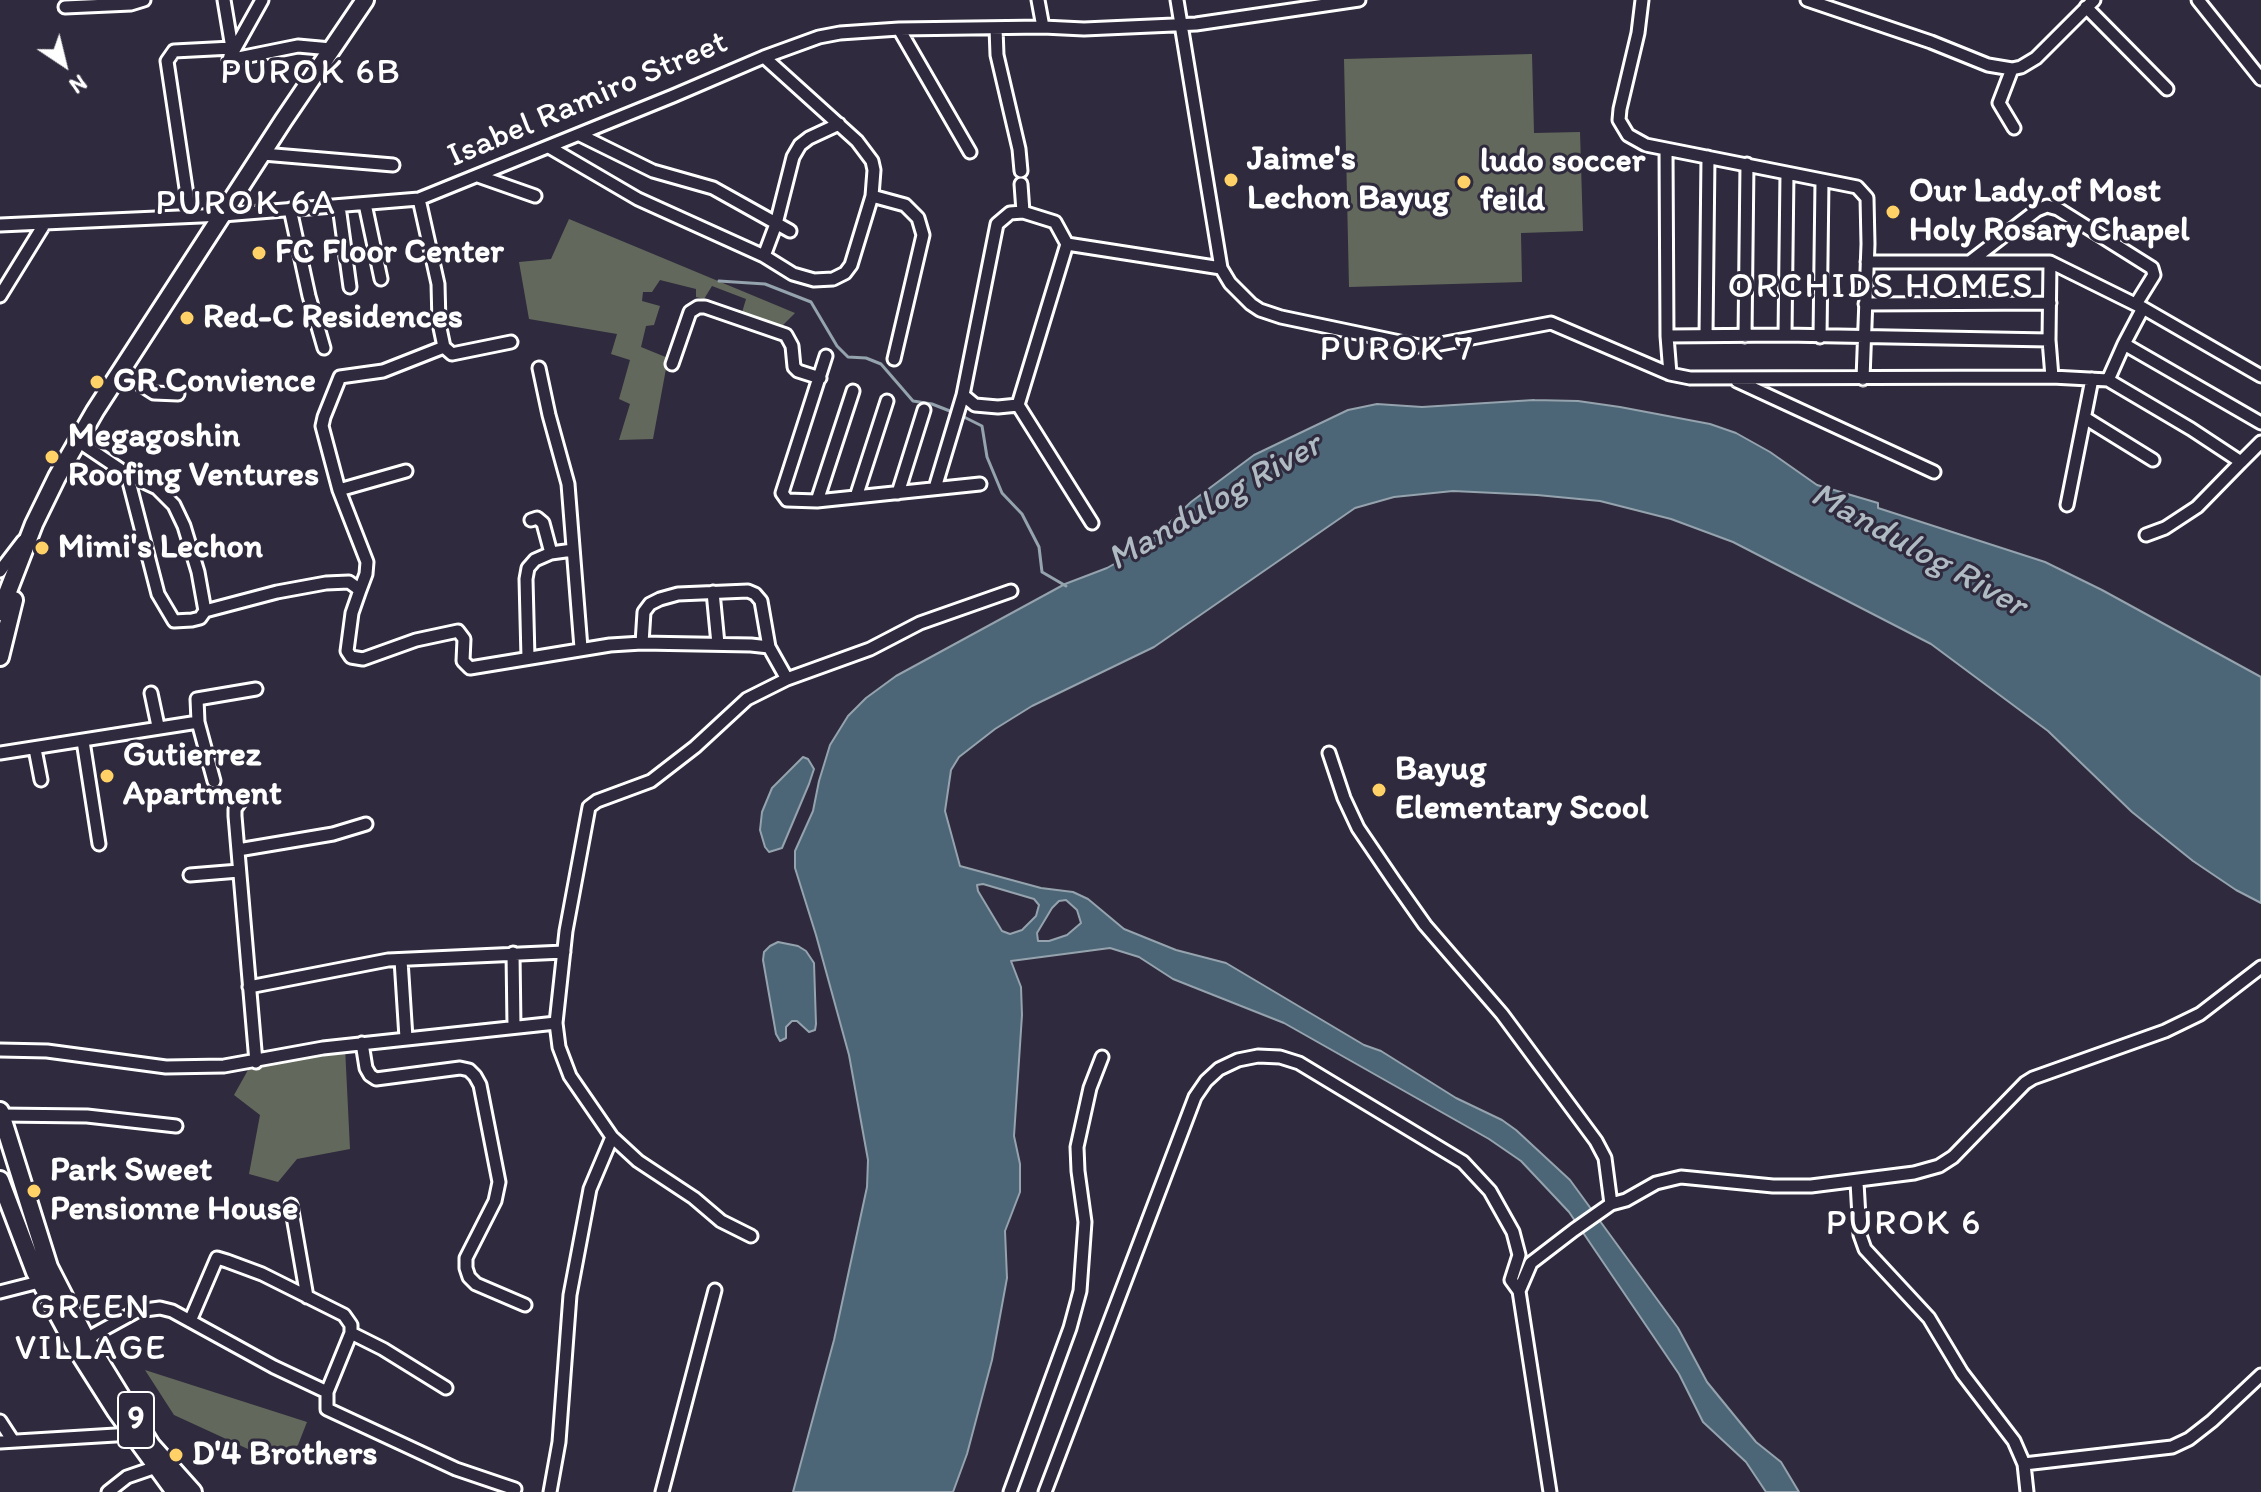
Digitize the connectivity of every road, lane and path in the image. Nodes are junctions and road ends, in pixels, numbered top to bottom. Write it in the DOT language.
graph roads {
  1 [pos="144,0"];
  2 [pos="224,0"];
  3 [pos="262,0"];
  4 [pos="365,0"];
  5 [pos="1038,0"];
  6 [pos="1177,0"];
  7 [pos="1359,0"];
  8 [pos="1642,0"];
  9 [pos="1807,0"];
  10 [pos="2198,0"];
  11 [pos="2090,4"];
  12 [pos="65,7"];
  13 [pos="1183,25"];
  14 [pos="1043,27"];
  15 [pos="996,28"];
  16 [pos="899,29"];
  17 [pos="331,49"];
  18 [pos="230,54"];
  19 [pos="764,57"];
  20 [pos="2012,69"];
  21 [pos="2261,79"];
  22 [pos="2167,89"];
  23 [pos="839,124"];
  24 [pos="2014,128"];
  25 [pos="580,135"];
  26 [pos="549,147"];
  27 [pos="1666,149"];
  28 [pos="970,152"];
  29 [pos="263,154"];
  30 [pos="1708,157"];
  31 [pos="1747,164"];
  32 [pos="393,165"];
  33 [pos="1787,173"];
  34 [pos="478,176"];
  35 [pos="1822,181"];
  36 [pos="535,196"];
  37 [pos="872,196"];
  38 [pos="419,199"];
  39 [pos="365,204"];
  40 [pos="339,206"];
  41 [pos="290,209"];
  42 [pos="1023,212"];
  43 [pos="190,215"];
  44 [pos="223,215"];
  45 [pos="45,223"];
  46 [pos="776,224"];
  47 [pos="0,225"];
  48 [pos="790,231"];
  49 [pos="1067,244"];
  50 [pos="764,256"];
  51 [pos="1971,261"];
  52 [pos="1867,262"];
  53 [pos="2050,262"];
  54 [pos="1221,268"];
  55 [pos="381,279"];
  56 [pos="350,287"];
  57 [pos="0,296"];
  58 [pos="2050,303"];
  59 [pos="1865,304"];
  60 [pos="2140,306"];
  61 [pos="1706,335"];
  62 [pos="1785,335"];
  63 [pos="1667,336"];
  64 [pos="1745,336"];
  65 [pos="1820,337"];
  66 [pos="1864,338"];
  67 [pos="2049,340"];
  68 [pos="511,342"];
  69 [pos="2124,344"];
  70 [pos="444,347"];
  71 [pos="324,348"];
  72 [pos="826,356"];
  73 [pos="894,359"];
  74 [pos="672,364"];
  75 [pos="539,368"];
  76 [pos="121,372"];
  77 [pos="1670,374"];
  78 [pos="2261,376"];
  79 [pos="2052,377"];
  80 [pos="820,378"];
  81 [pos="1733,379"];
  82 [pos="1863,379"];
  83 [pos="2092,379"];
  84 [pos="2108,380"];
  85 [pos="853,391"];
  86 [pos="178,394"];
  87 [pos="963,395"];
  88 [pos="887,401"];
  89 [pos="1018,405"];
  90 [pos="924,410"];
  91 [pos="2085,418"];
  92 [pos="2261,423"];
  93 [pos="78,441"];
  94 [pos="2261,442"];
  95 [pos="2153,460"];
  96 [pos="2241,462"];
  97 [pos="406,471"];
  98 [pos="1934,472"];
  99 [pos="127,474"];
  100 [pos="980,484"];
  101 [pos="935,488"];
  102 [pos="339,490"];
  103 [pos="898,493"];
  104 [pos="856,497"];
  105 [pos="817,501"];
  106 [pos="2067,505"];
  107 [pos="531,520"];
  108 [pos="1092,523"];
  109 [pos="34,526"];
  110 [pos="2146,535"];
  111 [pos="573,550"];
  112 [pos="551,553"];
  113 [pos="0,571"];
  114 [pos="360,590"];
  115 [pos="1011,591"];
  116 [pos="713,592"];
  117 [pos="205,611"];
  118 [pos="0,612"];
  119 [pos="642,643"];
  120 [pos="718,644"];
  121 [pos="769,647"];
  122 [pos="581,648"];
  123 [pos="0,657"];
  124 [pos="528,658"];
  125 [pos="787,679"];
  126 [pos="256,689"];
  127 [pos="151,693"];
  128 [pos="198,722"];
  129 [pos="158,726"];
  130 [pos="83,741"];
  131 [pos="35,749"];
  132 [pos="0,753"];
  133 [pos="1329,753"];
  134 [pos="41,780"];
  135 [pos="214,781"];
  136 [pos="240,802"];
  137 [pos="366,824"];
  138 [pos="99,844"];
  139 [pos="238,850"];
  140 [pos="239,871"];
  141 [pos="190,875"];
  142 [pos="564,952"];
  143 [pos="513,953"];
  144 [pos="401,960"];
  145 [pos="2261,967"];
  146 [pos="249,987"];
  147 [pos="556,1023"];
  148 [pos="514,1027"];
  149 [pos="406,1038"];
  150 [pos="362,1043"];
  151 [pos="0,1050"];
  152 [pos="1102,1057"];
  153 [pos="256,1062"];
  154 [pos="0,1114"];
  155 [pos="176,1126"];
  156 [pos="612,1137"];
  157 [pos="0,1180"];
  158 [pos="1857,1182"];
  159 [pos="1611,1204"];
  160 [pos="291,1205"];
  161 [pos="751,1236"];
  162 [pos="39,1282"];
  163 [pos="715,1290"];
  164 [pos="1519,1291"];
  165 [pos="0,1292"];
  166 [pos="307,1297"];
  167 [pos="525,1305"];
  168 [pos="190,1321"];
  169 [pos="351,1333"];
  170 [pos="81,1345"];
  171 [pos="2261,1375"];
  172 [pos="446,1388"];
  173 [pos="327,1392"];
  174 [pos="0,1421"];
  175 [pos="132,1434"];
  176 [pos="6,1441"];
  177 [pos="2024,1464"];
  178 [pos="156,1467"];
  179 [pos="515,1489"];
  180 [pos="108,1492"];
  181 [pos="175,1492"];
  182 [pos="193,1492"];
  183 [pos="550,1492"];
  184 [pos="662,1492"];
  185 [pos="1010,1492"];
  186 [pos="1045,1492"];
  187 [pos="1550,1492"];
  188 [pos="2027,1492"];
  1 -- 12 [label="street"];
  2 -- 18 [label="street"];
  3 -- 18 [label="street"];
  4 -- 17 [label="highway"];
  5 -- 14 [label="street"];
  6 -- 13 [label="street"];
  7 -- 13 [label="street, Isabel Ramiro Street"];
  8 -- 27 [label="street"];
  9 -- 20 [label="street"];
  10 -- 21 [label="street"];
  11 -- 20 [label="street"];
  11 -- 22 [label="street"];
  13 -- 14 [label="street, Isabel Ramiro Street"];
  13 -- 54 [label="street"];
  14 -- 15 [label="street, Isabel Ramiro Street"];
  15 -- 16 [label="street, Isabel Ramiro Street"];
  15 -- 42 [label="street"];
  16 -- 19 [label="street, Isabel Ramiro Street"];
  16 -- 28 [label="street"];
  17 -- 18 [label="street"];
  17 -- 29 [label="highway"];
  18 -- 43 [label="street"];
  19 -- 23 [label="street"];
  19 -- 25 [label="street, Isabel Ramiro Street"];
  20 -- 24 [label="street"];
  23 -- 37 [label="street"];
  23 -- 46 [label="street"];
  25 -- 26 [label="street, Isabel Ramiro Street"];
  25 -- 46 [label="street"];
  26 -- 34 [label="street, Isabel Ramiro Street"];
  26 -- 50 [label="street"];
  27 -- 30 [label="street"];
  27 -- 63 [label="street"];
  29 -- 32 [label="street"];
  29 -- 44 [label="highway"];
  30 -- 31 [label="street"];
  30 -- 61 [label="street"];
  31 -- 33 [label="street"];
  31 -- 64 [label="street"];
  33 -- 35 [label="street"];
  33 -- 62 [label="street"];
  34 -- 36 [label="street"];
  34 -- 38 [label="street, Isabel Ramiro Street"];
  35 -- 52 [label="street"];
  35 -- 65 [label="street"];
  37 -- 50 [label="street"];
  37 -- 73 [label="street"];
  38 -- 39 [label="street, Isabel Ramiro Street"];
  38 -- 70 [label="street"];
  39 -- 40 [label="street, Isabel Ramiro Street"];
  39 -- 55 [label="street"];
  40 -- 41 [label="street, Isabel Ramiro Street"];
  40 -- 56 [label="street"];
  41 -- 44 [label="street, Isabel Ramiro Street"];
  41 -- 71 [label="street"];
  42 -- 49 [label="street"];
  42 -- 87 [label="street"];
  43 -- 44 [label="street, Isabel Ramiro Street"];
  43 -- 45 [label="street, Isabel Ramiro Street"];
  44 -- 76 [label="highway"];
  45 -- 47 [label="street, Isabel Ramiro Street"];
  45 -- 57 [label="street"];
  46 -- 48 [label="street"];
  46 -- 50 [label="street"];
  49 -- 54 [label="street"];
  49 -- 89 [label="street"];
  51 -- 52 [label="street"];
  51 -- 53 [label="street"];
  51 -- 60 [label="street"];
  52 -- 59 [label="street"];
  53 -- 58 [label="street"];
  53 -- 60 [label="street"];
  54 -- 77 [label="street"];
  58 -- 59 [label="street"];
  58 -- 67 [label="street"];
  59 -- 66 [label="street"];
  60 -- 69 [label="street"];
  60 -- 78 [label="street"];
  61 -- 63 [label="street"];
  61 -- 64 [label="street"];
  62 -- 64 [label="street"];
  62 -- 65 [label="street"];
  63 -- 77 [label="street"];
  65 -- 66 [label="street"];
  66 -- 67 [label="street"];
  66 -- 82 [label="street"];
  67 -- 79 [label="street"];
  68 -- 70 [label="street"];
  69 -- 84 [label="street"];
  69 -- 92 [label="street"];
  70 -- 102 [label="street"];
  72 -- 80 [label="street"];
  74 -- 80 [label="street"];
  75 -- 111 [label="street"];
  76 -- 86 [label="street"];
  76 -- 93 [label="highway"];
  77 -- 81 [label="street"];
  79 -- 82 [label="street"];
  79 -- 83 [label="street"];
  80 -- 105 [label="street"];
  81 -- 82 [label="street"];
  81 -- 98 [label="street"];
  83 -- 84 [label="street"];
  83 -- 91 [label="street"];
  84 -- 96 [label="street"];
  85 -- 105 [label="street"];
  87 -- 89 [label="street"];
  87 -- 101 [label="street"];
  88 -- 104 [label="street"];
  89 -- 108 [label="street"];
  90 -- 103 [label="street"];
  91 -- 95 [label="street"];
  91 -- 106 [label="street"];
  93 -- 99 [label="street"];
  93 -- 109 [label="highway"];
  94 -- 96 [label="street"];
  96 -- 110 [label="street"];
  97 -- 102 [label="street"];
  99 -- 117 [label="street"];
  99 -- 117 [label="street"];
  100 -- 101 [label="street"];
  101 -- 103 [label="street"];
  102 -- 114 [label="street"];
  103 -- 104 [label="street"];
  104 -- 105 [label="street"];
  107 -- 112 [label="street"];
  109 -- 113 [label="street"];
  109 -- 118 [label="highway"];
  109 -- 123 [label="highway"];
  111 -- 112 [label="street"];
  111 -- 122 [label="street"];
  112 -- 124 [label="street"];
  114 -- 117 [label="street"];
  114 -- 124 [label="street"];
  115 -- 125 [label="street"];
  116 -- 119 [label="street"];
  116 -- 120 [label="street"];
  116 -- 121 [label="street"];
  119 -- 120 [label="street"];
  119 -- 122 [label="street"];
  120 -- 121 [label="street"];
  121 -- 125 [label="street"];
  122 -- 124 [label="street"];
  125 -- 142 [label="street"];
  126 -- 128 [label="street"];
  127 -- 129 [label="street"];
  128 -- 129 [label="street"];
  128 -- 135 [label="street"];
  129 -- 130 [label="street"];
  130 -- 131 [label="street"];
  130 -- 138 [label="street"];
  131 -- 132 [label="street"];
  131 -- 134 [label="street"];
  133 -- 159 [label="street"];
  136 -- 139 [label="street"];
  137 -- 139 [label="street"];
  139 -- 140 [label="street"];
  140 -- 141 [label="street"];
  140 -- 146 [label="street"];
  142 -- 143 [label="street"];
  142 -- 147 [label="street"];
  143 -- 144 [label="street"];
  143 -- 148 [label="street"];
  144 -- 146 [label="street"];
  144 -- 149 [label="street"];
  145 -- 158 [label="street"];
  146 -- 153 [label="street"];
  147 -- 148 [label="street"];
  147 -- 156 [label="street"];
  148 -- 149 [label="street"];
  149 -- 150 [label="street"];
  150 -- 153 [label="street"];
  150 -- 167 [label="street"];
  151 -- 153 [label="street"];
  152 -- 185 [label="street"];
  154 -- 155 [label="street"];
  154 -- 170 [label="highway, 9"];
  156 -- 161 [label="street"];
  156 -- 183 [label="street"];
  157 -- 162 [label="highway, 9"];
  158 -- 159 [label="street"];
  158 -- 177 [label="street"];
  159 -- 164 [label="street"];
  160 -- 166 [label="street"];
  162 -- 165 [label="street"];
  162 -- 170 [label="highway, 9"];
  163 -- 184 [label="street"];
  164 -- 186 [label="street"];
  164 -- 187 [label="street"];
  166 -- 168 [label="street"];
  166 -- 169 [label="street"];
  168 -- 170 [label="street"];
  168 -- 173 [label="street"];
  169 -- 172 [label="street"];
  169 -- 173 [label="street"];
  170 -- 175 [label="highway, 9"];
  170 -- 182 [label="highway, 9"];
  171 -- 177 [label="street"];
  173 -- 179 [label="street"];
  174 -- 176 [label="street"];
  175 -- 176 [label="street"];
  175 -- 178 [label="highway, 9"];
  177 -- 188 [label="street"];
  178 -- 180 [label="street"];
  178 -- 181 [label="highway, 9"];
}
